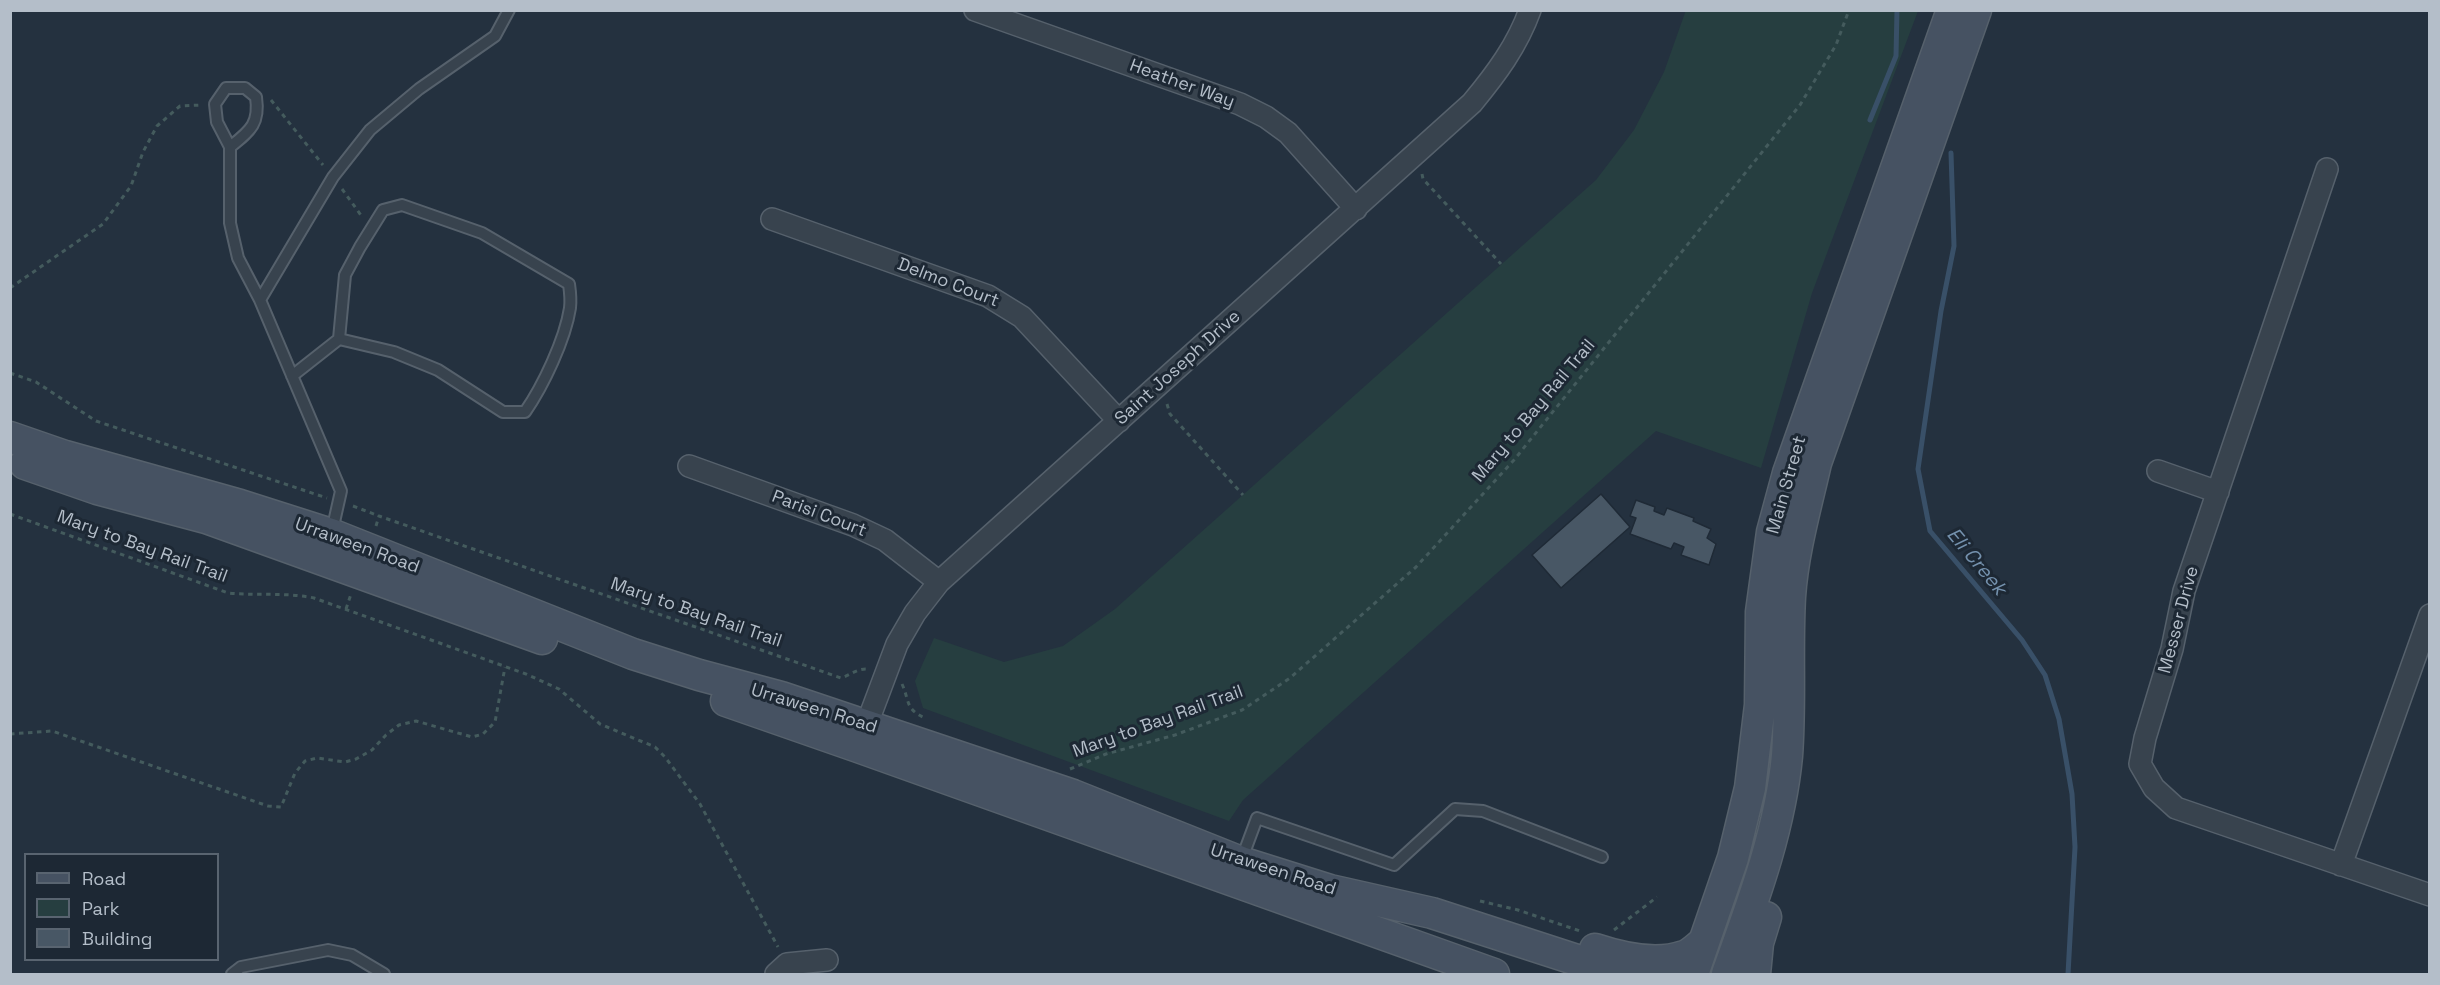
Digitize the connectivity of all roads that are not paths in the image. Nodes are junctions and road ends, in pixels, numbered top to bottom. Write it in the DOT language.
graph roads {
  1 [pos="509,10"];
  2 [pos="975,10"];
  3 [pos="1530,10"];
  4 [pos="1952,10"];
  5 [pos="1976,10"];
  6 [pos="230,147"];
  7 [pos="2327,169"];
  8 [pos="1356,209"];
  9 [pos="772,219"];
  10 [pos="260,300"];
  11 [pos="339,339"];
  12 [pos="292,376"];
  13 [pos="1119,421"];
  14 [pos="10,437"];
  15 [pos="10,459"];
  16 [pos="688,466"];
  17 [pos="2158,471"];
  18 [pos="2218,492"];
  19 [pos="326,547"];
  20 [pos="939,582"];
  21 [pos="2430,615"];
  22 [pos="1789,667"];
  23 [pos="862,736"];
  24 [pos="1602,857"];
  25 [pos="1241,862"];
  26 [pos="2341,865"];
  27 [pos="2430,895"];
  28 [pos="1432,913"];
  29 [pos="1703,943"];
  30 [pos="827,960"];
  31 [pos="782,969"];
  32 [pos="232,975"];
  33 [pos="384,975"];
  34 [pos="1494,975"];
  35 [pos="1620,975"];
  36 [pos="1693,975"];
  37 [pos="1727,975"];
  38 [pos="1755,975"];
  1 -- 10 [label="lane"];
  2 -- 8 [label="street, Heather Way"];
  3 -- 8 [label="street, Saint Joseph Drive"];
  4 -- 29 [label="main road, Main Street"];
  5 -- 22 [label="main road, Main Street"];
  6 -- 6 [label="lane"];
  6 -- 10 [label="lane"];
  7 -- 18 [label="street, Messer Drive"];
  8 -- 13 [label="street, Saint Joseph Drive"];
  9 -- 13 [label="street, Delmo Court"];
  10 -- 12 [label="lane"];
  11 -- 11 [label="lane"];
  11 -- 12 [label="lane"];
  12 -- 19 [label="lane"];
  13 -- 20 [label="street, Saint Joseph Drive"];
  14 -- 19 [label="main road, Urraween Road"];
  15 -- 19 [label="main road, Urraween Road"];
  16 -- 20 [label="street, Parisi Court"];
  17 -- 18 [label="street"];
  18 -- 26 [label="street, Messer Drive"];
  19 -- 23 [label="main road, Urraween Road"];
  20 -- 23 [label="street, Saint Joseph Drive"];
  21 -- 26 [label="street"];
  22 -- 37 [label="main road, Main Street"];
  22 -- 38 [label="main road"];
  23 -- 25 [label="main road, Urraween Road"];
  23 -- 34 [label="main road, Urraween Road"];
  24 -- 25 [label="lane"];
  25 -- 28 [label="main road, Urraween Road"];
  26 -- 27 [label="street, Messer Drive"];
  28 -- 29 [label="main road"];
  28 -- 35 [label="main road, Urraween Road"];
  29 -- 36 [label="main road, Main Street"];
  30 -- 31 [label="street"];
  32 -- 33 [label="lane"];
}
